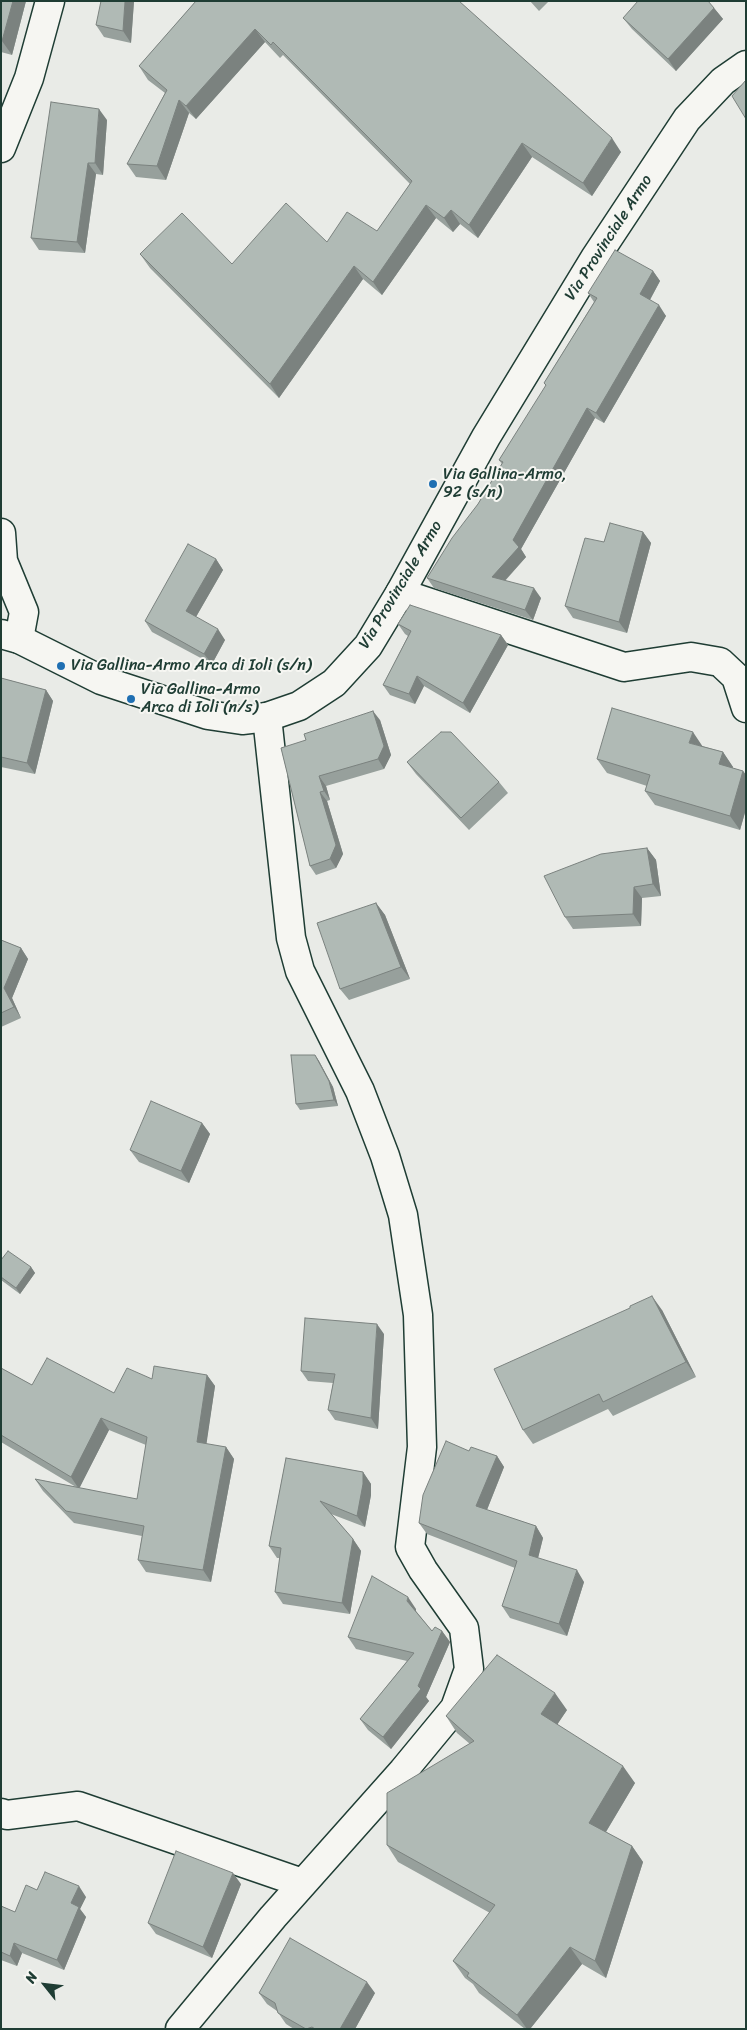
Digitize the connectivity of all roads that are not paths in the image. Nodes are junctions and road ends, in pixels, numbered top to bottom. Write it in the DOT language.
graph roads {
  1 [pos="50,1"];
  2 [pos="746,65"];
  3 [pos="1,148"];
  4 [pos="1,533"];
  5 [pos="400,593"];
  6 [pos="10,636"];
  7 [pos="746,708"];
  8 [pos="266,717"];
  9 [pos="1,1813"];
  10 [pos="302,1883"];
  11 [pos="180,2029"];
  1 -- 3 [label="street"];
  2 -- 5 [label="street, Via Provinciale Armo"];
  4 -- 6 [label="street"];
  5 -- 7 [label="street"];
  5 -- 8 [label="street, Via Provinciale Armo"];
  6 -- 8 [label="street, Via Provinciale Armo"];
  8 -- 10 [label="street"];
  9 -- 10 [label="street"];
  10 -- 11 [label="street"];
}
